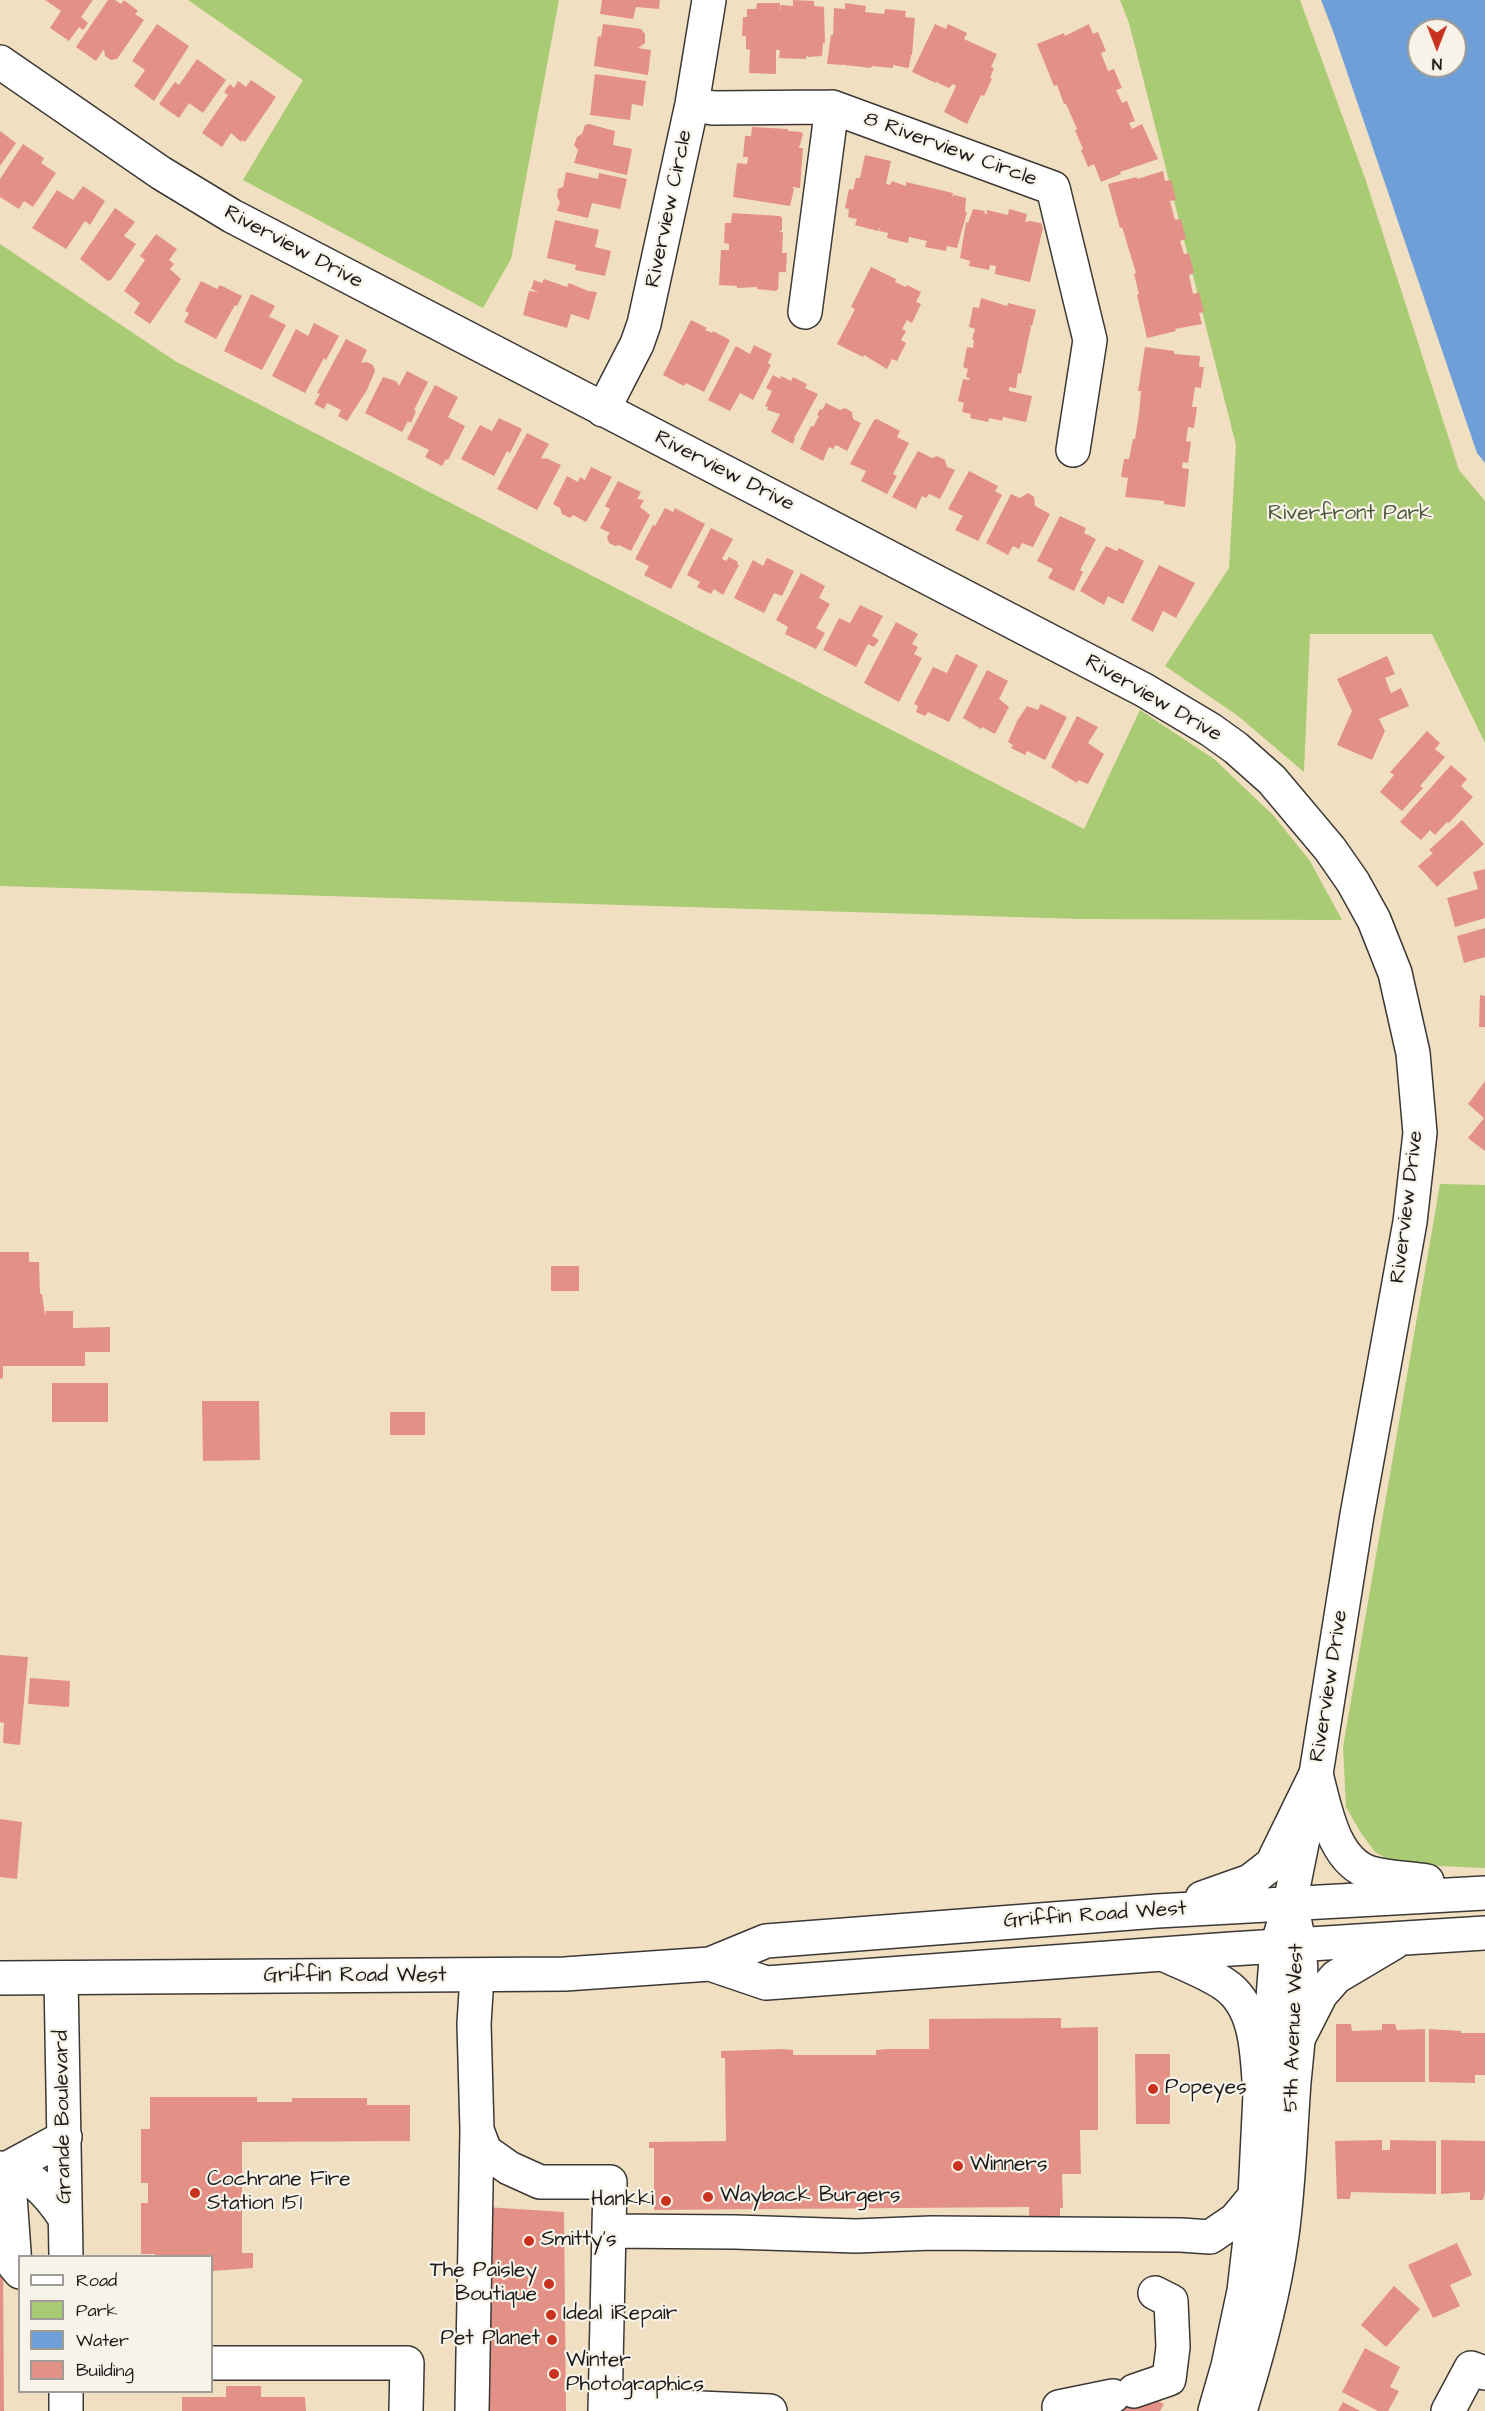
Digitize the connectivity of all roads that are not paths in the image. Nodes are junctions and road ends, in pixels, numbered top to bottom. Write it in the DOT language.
graph roads {
  1 [pos="709,0"];
  2 [pos="0,62"];
  3 [pos="692,104"];
  4 [pos="832,107"];
  5 [pos="805,312"];
  6 [pos="603,410"];
  7 [pos="1073,450"];
  8 [pos="1316,1774"];
  9 [pos="1485,1892"];
  10 [pos="1290,1904"];
  11 [pos="1157,1911"];
  12 [pos="1485,1933"];
  13 [pos="1402,1938"];
  14 [pos="1289,1945"];
  15 [pos="1163,1954"];
  16 [pos="710,1964"];
  17 [pos="477,1976"];
  18 [pos="0,1978"];
  19 [pos="61,1978"];
  20 [pos="1298,2039"];
  21 [pos="1260,2095"];
  22 [pos="477,2130"];
  23 [pos="65,2137"];
  24 [pos="4,2168"];
  25 [pos="1255,2196"];
  26 [pos="66,2218"];
  27 [pos="609,2231"];
  28 [pos="1210,2237"];
  29 [pos="66,2255"];
  30 [pos="18,2270"];
  31 [pos="1244,2291"];
  32 [pos="1155,2293"];
  33 [pos="213,2363"];
  34 [pos="1485,2373"];
  35 [pos="66,2393"];
  36 [pos="1059,2407"];
  37 [pos="605,2408"];
  38 [pos="66,2411"];
  39 [pos="406,2411"];
  40 [pos="472,2411"];
  41 [pos="770,2411"];
  42 [pos="1215,2411"];
  43 [pos="1240,2411"];
  44 [pos="1448,2411"];
  1 -- 3 [label="street, Riverview Circle"];
  2 -- 6 [label="street, Riverview Drive"];
  3 -- 4 [label="street, 8 Riverview Circle"];
  3 -- 6 [label="street, Riverview Circle"];
  4 -- 5 [label="street, 8 Riverview Circle"];
  4 -- 7 [label="street, 8 Riverview Circle"];
  6 -- 8 [label="street, Riverview Drive"];
  8 -- 9 [label="street"];
  8 -- 10 [label="street, Riverview Drive"];
  8 -- 11 [label="street"];
  9 -- 10 [label="street, Griffin Road West"];
  10 -- 11 [label="street, Griffin Road West"];
  10 -- 14 [label="street, 5th Avenue West"];
  11 -- 16 [label="street, Griffin Road West"];
  12 -- 13 [label="street, Griffin Road West"];
  13 -- 14 [label="street, Griffin Road West"];
  13 -- 20 [label="street"];
  14 -- 15 [label="street, Griffin Road West"];
  14 -- 20 [label="street, 5th Avenue West"];
  14 -- 21 [label="street, 5th Avenue West"];
  15 -- 16 [label="street, Griffin Road West"];
  15 -- 21 [label="street"];
  16 -- 17 [label="street, Griffin Road West"];
  17 -- 19 [label="street, Griffin Road West"];
  17 -- 22 [label="street"];
  18 -- 19 [label="street, Griffin Road West"];
  19 -- 23 [label="street, Grande Boulevard"];
  20 -- 43 [label="street, 5th Avenue West"];
  21 -- 25 [label="street, 5th Avenue West"];
  22 -- 27 [label="street"];
  22 -- 40 [label="street"];
  23 -- 24 [label="street"];
  23 -- 26 [label="street, Grande Boulevard"];
  24 -- 26 [label="street"];
  24 -- 30 [label="street"];
  25 -- 28 [label="street"];
  25 -- 31 [label="street, 5th Avenue West"];
  26 -- 29 [label="street, Grande Boulevard"];
  27 -- 28 [label="street"];
  27 -- 37 [label="street"];
  28 -- 31 [label="street"];
  31 -- 42 [label="street, 5th Avenue West"];
  32 -- 36 [label="street"];
  33 -- 39 [label="street"];
  34 -- 44 [label="street"];
  35 -- 38 [label="street"];
  37 -- 41 [label="street"];
}
